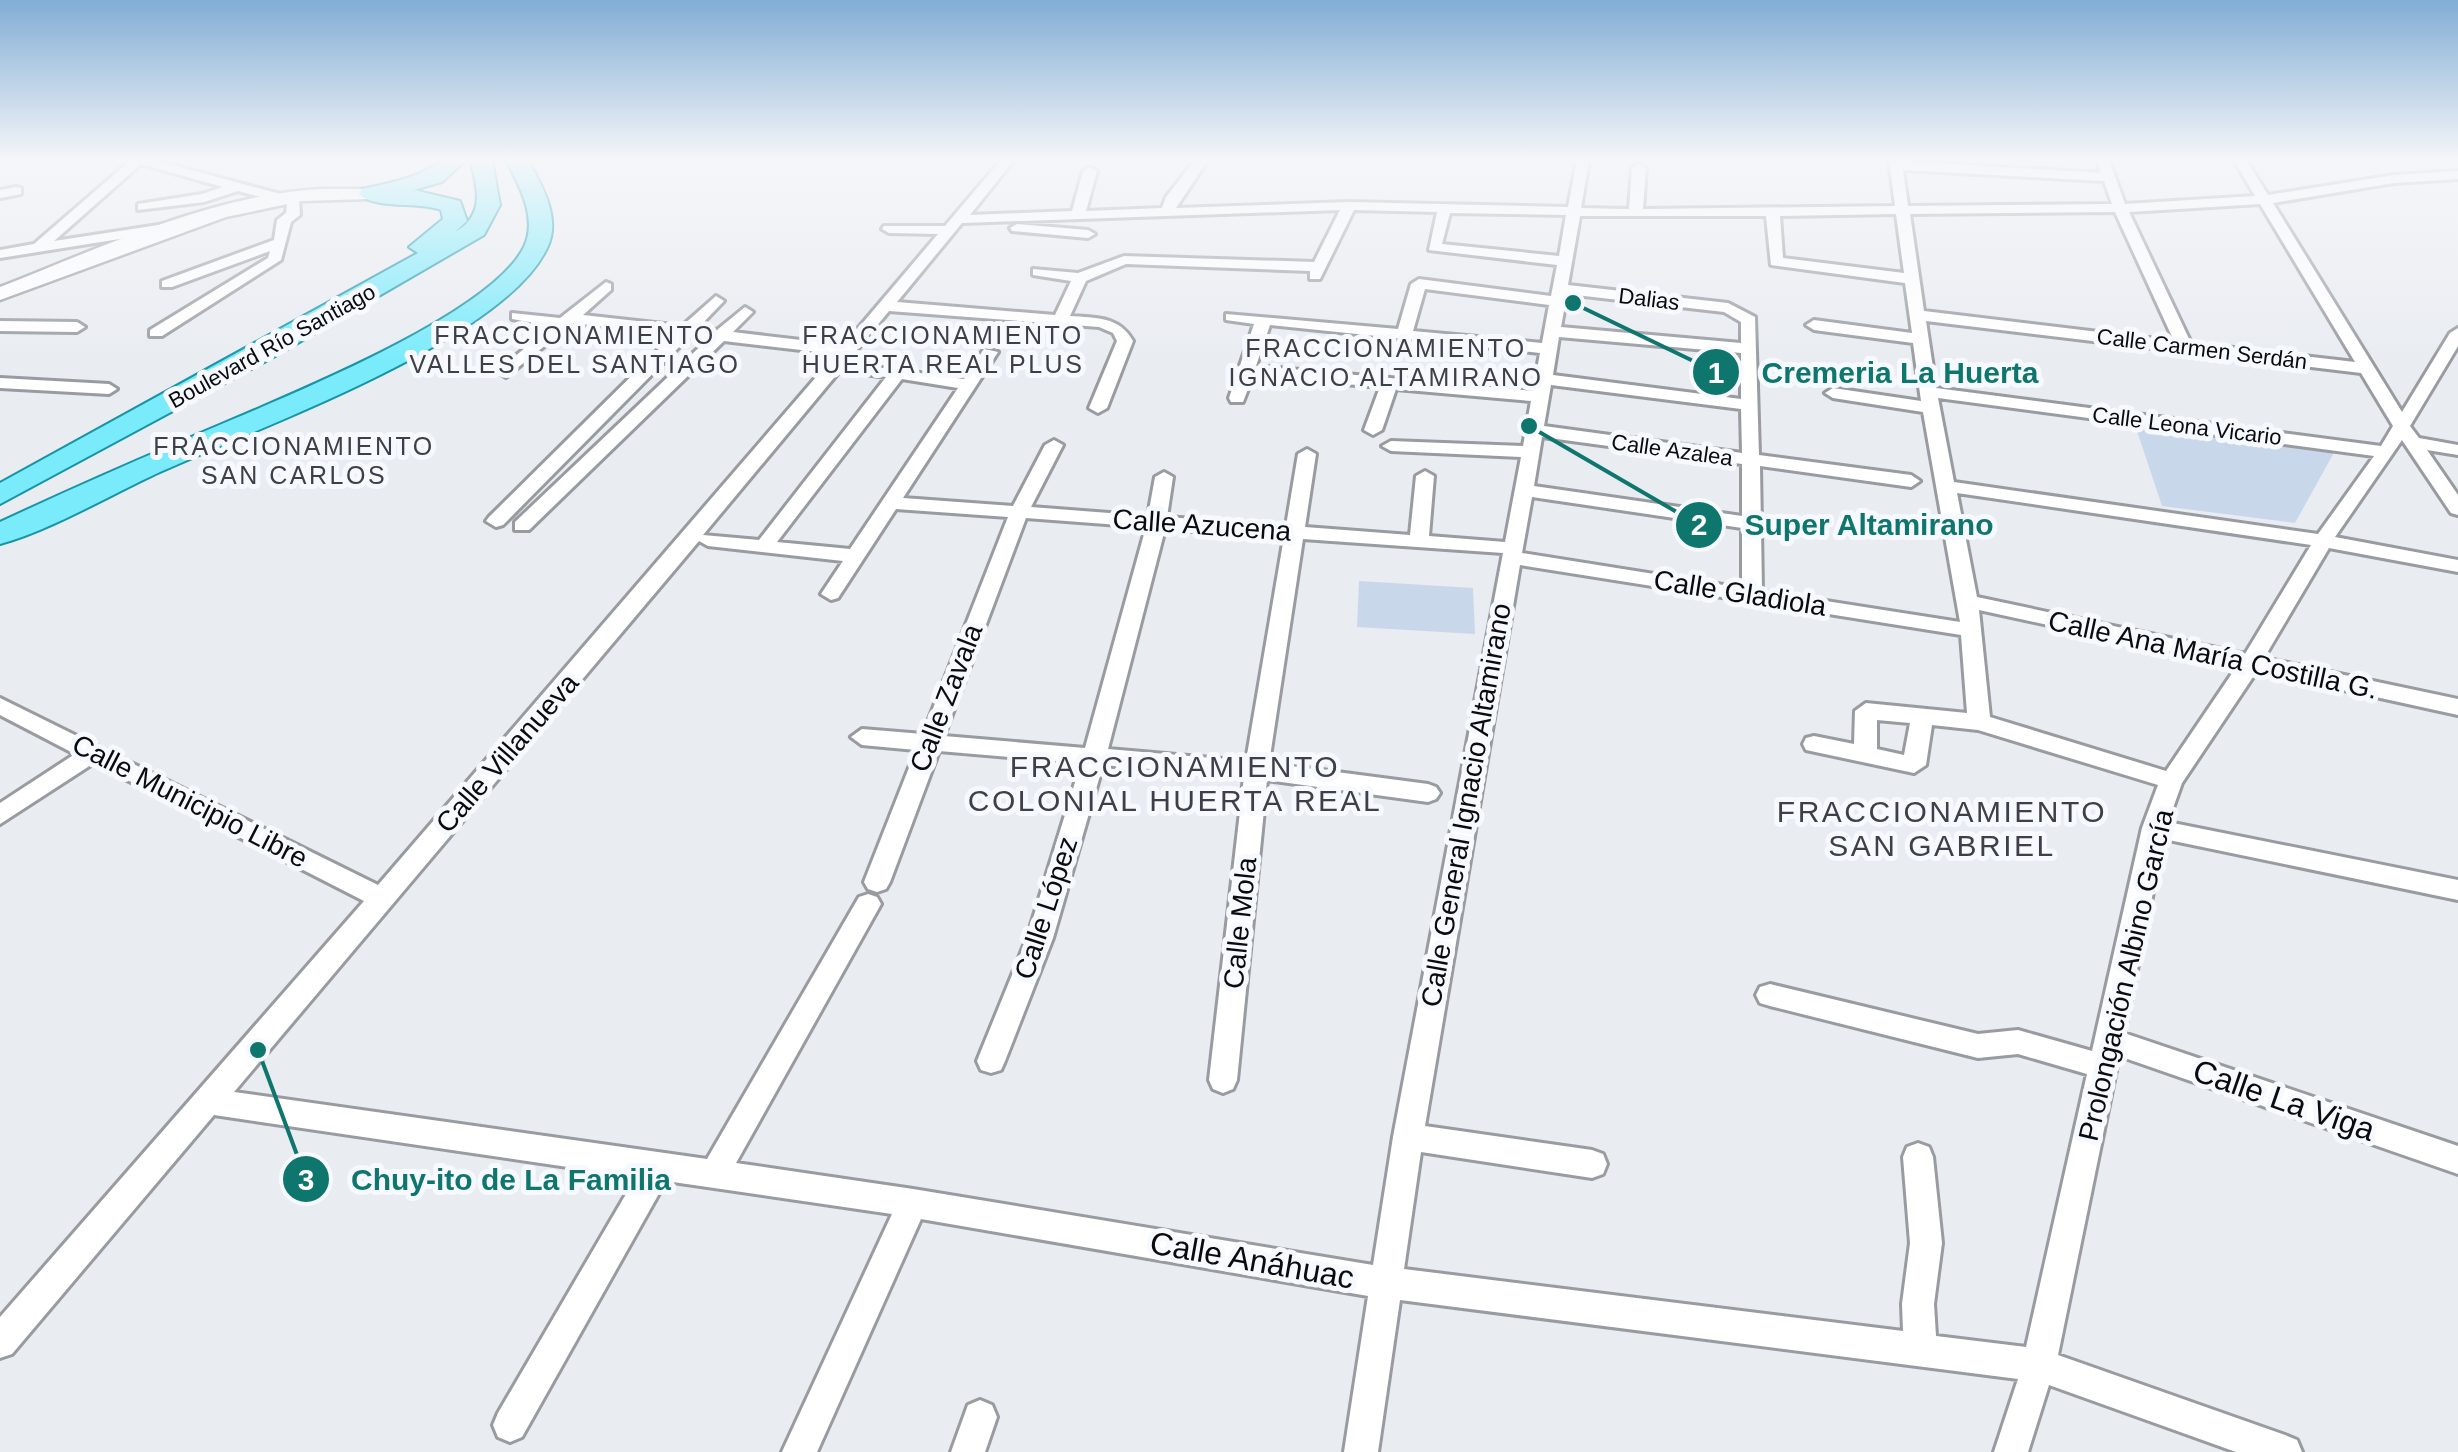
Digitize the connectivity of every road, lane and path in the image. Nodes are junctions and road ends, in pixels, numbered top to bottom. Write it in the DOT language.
graph roads {
  1 [pos="61,228"];
  2 [pos="175,228"];
  3 [pos="283,228"];
  4 [pos="446,228"];
  5 [pos="478,228"];
  6 [pos="540,228"];
  7 [pos="906,228"];
  8 [pos="953,228"];
  9 [pos="1016,228"];
  10 [pos="1337,228"];
  11 [pos="1439,228"];
  12 [pos="1570,228"];
  13 [pos="1774,228"];
  14 [pos="1904,228"];
  15 [pos="2129,228"];
  16 [pos="2282,228"];
  17 [pos="889,229"];
  18 [pos="1088,234"];
  19 [pos="123,241"];
  20 [pos="282,242"];
  21 [pos="38,248"];
  22 [pos="0,254"];
  23 [pos="1563,262"];
  24 [pos="1038,272"];
  25 [pos="1080,278"];
  26 [pos="1912,279"];
  27 [pos="606,287"];
  28 [pos="0,294"];
  29 [pos="218,294"];
  30 [pos="1558,295"];
  31 [pos="716,301"];
  32 [pos="884,306"];
  33 [pos="745,312"];
  34 [pos="1916,314"];
  35 [pos="517,316"];
  36 [pos="1232,317"];
  37 [pos="1264,319"];
  38 [pos="1060,320"];
  39 [pos="566,321"];
  40 [pos="1690,324"];
  41 [pos="1814,325"];
  42 [pos="0,326"];
  43 [pos="77,327"];
  44 [pos="156,332"];
  45 [pos="685,332"];
  46 [pos="1405,332"];
  47 [pos="2458,333"];
  48 [pos="721,336"];
  49 [pos="1920,338"];
  50 [pos="1550,340"];
  51 [pos="2185,347"];
  52 [pos="268,349"];
  53 [pos="1749,350"];
  54 [pos="2453,350"];
  55 [pos="990,352"];
  56 [pos="848,358"];
  57 [pos="2370,368"];
  58 [pos="1245,370"];
  59 [pos="506,372"];
  60 [pos="898,373"];
  61 [pos="346,380"];
  62 [pos="1390,381"];
  63 [pos="0,383"];
  64 [pos="966,384"];
  65 [pos="1541,388"];
  66 [pos="109,389"];
  67 [pos="1833,393"];
  68 [pos="1237,398"];
  69 [pos="1930,400"];
  70 [pos="1751,405"];
  71 [pos="1098,408"];
  72 [pos="124,428"];
  73 [pos="589,430"];
  74 [pos="1373,430"];
  75 [pos="619,434"];
  76 [pos="2408,434"];
  77 [pos="1531,441"];
  78 [pos="1054,445"];
  79 [pos="1391,446"];
  80 [pos="2458,450"];
  81 [pos="180,452"];
  82 [pos="2386,452"];
  83 [pos="1308,454"];
  84 [pos="1752,461"];
  85 [pos="1425,476"];
  86 [pos="1164,477"];
  87 [pos="1910,481"];
  88 [pos="1947,486"];
  89 [pos="1522,490"];
  90 [pos="0,495"];
  91 [pos="891,503"];
  92 [pos="2458,509"];
  93 [pos="1018,514"];
  94 [pos="496,521"];
  95 [pos="1157,521"];
  96 [pos="1750,524"];
  97 [pos="522,526"];
  98 [pos="1295,531"];
  99 [pos="0,534"];
  100 [pos="708,540"];
  101 [pos="1419,540"];
  102 [pos="2323,541"];
  103 [pos="764,546"];
  104 [pos="1511,552"];
  105 [pos="856,556"];
  106 [pos="2458,566"];
  107 [pos="830,594"];
  108 [pos="1752,594"];
  109 [pos="1968,601"];
  110 [pos="1968,630"];
  111 [pos="2250,664"];
  112 [pos="0,706"];
  113 [pos="2458,708"];
  114 [pos="1922,720"];
  115 [pos="1979,722"];
  116 [pos="862,737"];
  117 [pos="927,744"];
  118 [pos="1814,744"];
  119 [pos="94,752"];
  120 [pos="1865,753"];
  121 [pos="1094,758"];
  122 [pos="1256,770"];
  123 [pos="2171,781"];
  124 [pos="1428,794"];
  125 [pos="0,815"];
  126 [pos="2154,828"];
  127 [pos="2458,890"];
  128 [pos="380,898"];
  129 [pos="1770,995"];
  130 [pos="2108,1054"];
  131 [pos="991,1061"];
  132 [pos="1224,1080"];
  133 [pos="209,1101"];
  134 [pos="1408,1136"];
  135 [pos="1918,1157"];
  136 [pos="2458,1160"];
  137 [pos="660,1164"];
  138 [pos="1592,1164"];
  139 [pos="715,1173"];
  140 [pos="913,1203"];
  141 [pos="1386,1283"];
  142 [pos="0,1342"];
  143 [pos="1922,1350"];
  144 [pos="2038,1364"];
  145 [pos="980,1417"];
  146 [pos="510,1425"];
  147 [pos="799,1452"];
  148 [pos="968,1452"];
  149 [pos="1361,1452"];
  150 [pos="2012,1452"];
  151 [pos="2286,1452"];
  1 -- 21 [label="street"];
  2 -- 19 [label="street"];
  3 -- 20 [label="street"];
  4 -- 52 [label="main road"];
  5 -- 52 [label="main road, Boulevard Río Santiago"];
  6 -- 61 [label="main road, Boulevard Río Santiago"];
  7 -- 17 [label="street"];
  8 -- 32 [label="street, Calle Villanueva"];
  9 -- 18 [label="street"];
  10 -- 25 [label="street"];
  11 -- 23 [label="street"];
  12 -- 23 [label="street, Calle General Ignacio Altamirano"];
  13 -- 26 [label="street"];
  14 -- 26 [label="street"];
  15 -- 51 [label="street"];
  16 -- 57 [label="street"];
  19 -- 21 [label="street"];
  19 -- 28 [label="street"];
  20 -- 29 [label="street"];
  20 -- 29 [label="street"];
  21 -- 22 [label="street"];
  23 -- 30 [label="street, Calle General Ignacio Altamirano"];
  24 -- 25 [label="street"];
  25 -- 38 [label="street"];
  26 -- 34 [label="street"];
  27 -- 39 [label="street"];
  29 -- 44 [label="street"];
  30 -- 40 [label="street, Dalias"];
  30 -- 46 [label="street, Dalias"];
  30 -- 50 [label="street, Calle General Ignacio Altamirano"];
  31 -- 45 [label="street"];
  32 -- 38 [label="street"];
  32 -- 56 [label="street, Calle Villanueva"];
  33 -- 48 [label="street"];
  34 -- 49 [label="street"];
  34 -- 51 [label="street, Calle Carmen Serdán"];
  35 -- 39 [label="street"];
  36 -- 37 [label="street"];
  37 -- 46 [label="street"];
  37 -- 58 [label="street"];
  38 -- 71 [label="street"];
  39 -- 45 [label="street"];
  39 -- 59 [label="street"];
  40 -- 50 [label="street"];
  40 -- 53 [label="street"];
  40 -- 53 [label="street, Dalias"];
  41 -- 49 [label="street"];
  42 -- 43 [label="street"];
  45 -- 48 [label="street"];
  45 -- 73 [label="street"];
  46 -- 50 [label="street"];
  47 -- 54 [label="street, Prolongación Albino García"];
  48 -- 56 [label="street"];
  48 -- 75 [label="street"];
  49 -- 69 [label="street"];
  50 -- 65 [label="street, Calle General Ignacio Altamirano"];
  51 -- 57 [label="street, Calle Carmen Serdán"];
  52 -- 61 [label="main road"];
  52 -- 72 [label="main road, Boulevard Río Santiago"];
  53 -- 70 [label="street"];
  54 -- 76 [label="street, Prolongación Albino García"];
  55 -- 64 [label="street"];
  56 -- 60 [label="street"];
  56 -- 128 [label="street, Calle Villanueva"];
  57 -- 76 [label="street"];
  58 -- 62 [label="street"];
  58 -- 68 [label="street"];
  60 -- 64 [label="street"];
  60 -- 103 [label="street"];
  61 -- 81 [label="main road, Boulevard Río Santiago"];
  62 -- 65 [label="street"];
  62 -- 74 [label="street"];
  63 -- 66 [label="street"];
  64 -- 91 [label="street"];
  65 -- 70 [label="street"];
  65 -- 77 [label="street, Calle General Ignacio Altamirano"];
  67 -- 69 [label="street, Calle Leona Vicario"];
  69 -- 82 [label="street, Calle Leona Vicario"];
  69 -- 88 [label="street"];
  70 -- 84 [label="street"];
  72 -- 81 [label="main road"];
  72 -- 90 [label="main road, Boulevard Río Santiago"];
  73 -- 75 [label="street"];
  73 -- 94 [label="street"];
  75 -- 97 [label="street"];
  76 -- 80 [label="street"];
  76 -- 82 [label="street, Prolongación Albino García"];
  76 -- 92 [label="street"];
  77 -- 79 [label="street, Calle Azalea"];
  77 -- 84 [label="street, Calle Azalea"];
  77 -- 89 [label="street, Calle General Ignacio Altamirano"];
  78 -- 93 [label="street, Calle Zavala"];
  81 -- 99 [label="main road, Boulevard Río Santiago"];
  82 -- 102 [label="street, Prolongación Albino García"];
  83 -- 98 [label="street, Calle Mola"];
  84 -- 87 [label="street, Calle Azalea"];
  84 -- 96 [label="street"];
  85 -- 101 [label="street"];
  86 -- 95 [label="street, Calle López"];
  88 -- 102 [label="street"];
  88 -- 109 [label="street"];
  89 -- 96 [label="street"];
  89 -- 104 [label="street, Calle General Ignacio Altamirano"];
  91 -- 93 [label="street, Calle Azucena"];
  91 -- 105 [label="street"];
  93 -- 95 [label="street, Calle Azucena"];
  93 -- 117 [label="street, Calle Zavala"];
  95 -- 98 [label="street, Calle Azucena"];
  95 -- 121 [label="street, Calle López"];
  96 -- 108 [label="street"];
  98 -- 101 [label="street, Calle Azucena"];
  98 -- 122 [label="street, Calle Mola"];
  100 -- 103 [label="street"];
  101 -- 104 [label="street, Calle Azucena"];
  102 -- 106 [label="street"];
  102 -- 111 [label="street, Prolongación Albino García"];
  103 -- 105 [label="street"];
  104 -- 108 [label="street, Calle Gladiola"];
  104 -- 134 [label="street, Calle General Ignacio Altamirano"];
  105 -- 107 [label="street"];
  108 -- 110 [label="street, Calle Gladiola"];
  109 -- 110 [label="street"];
  109 -- 111 [label="street, Calle Ana María Costilla G."];
  110 -- 115 [label="street"];
  111 -- 113 [label="street, Calle Ana María Costilla G."];
  111 -- 123 [label="street, Prolongación Albino García"];
  112 -- 119 [label="street, Calle Municipio Libre"];
  114 -- 115 [label="street"];
  114 -- 120 [label="street"];
  114 -- 120 [label="street"];
  115 -- 123 [label="street"];
  116 -- 117 [label="street"];
  117 -- 121 [label="street"];
  117 -- 139 [label="street, Calle Zavala"];
  118 -- 120 [label="street"];
  119 -- 125 [label="street"];
  119 -- 128 [label="street, Calle Municipio Libre"];
  121 -- 122 [label="street"];
  121 -- 131 [label="street, Calle López"];
  122 -- 124 [label="street"];
  122 -- 132 [label="street, Calle Mola"];
  123 -- 126 [label="street, Prolongación Albino García"];
  126 -- 127 [label="street"];
  126 -- 130 [label="street, Prolongación Albino García"];
  128 -- 133 [label="street, Calle Villanueva"];
  129 -- 130 [label="street, Calle La Viga"];
  130 -- 136 [label="street, Calle La Viga"];
  130 -- 144 [label="street, Prolongación Albino García"];
  133 -- 137 [label="street, Calle Anáhuac"];
  133 -- 142 [label="street, Calle Villanueva"];
  134 -- 138 [label="street"];
  134 -- 141 [label="street, Calle General Ignacio Altamirano"];
  135 -- 143 [label="street"];
  137 -- 139 [label="street, Calle Anáhuac"];
  137 -- 146 [label="street"];
  139 -- 140 [label="street, Calle Anáhuac"];
  140 -- 141 [label="street, Calle Anáhuac"];
  140 -- 147 [label="street"];
  141 -- 143 [label="street, Calle Anáhuac"];
  141 -- 149 [label="street, Calle General Ignacio Altamirano"];
  143 -- 144 [label="street, Calle Anáhuac"];
  144 -- 150 [label="street, Prolongación Albino García"];
  144 -- 151 [label="street, Calle Anáhuac"];
  145 -- 148 [label="street"];
}
